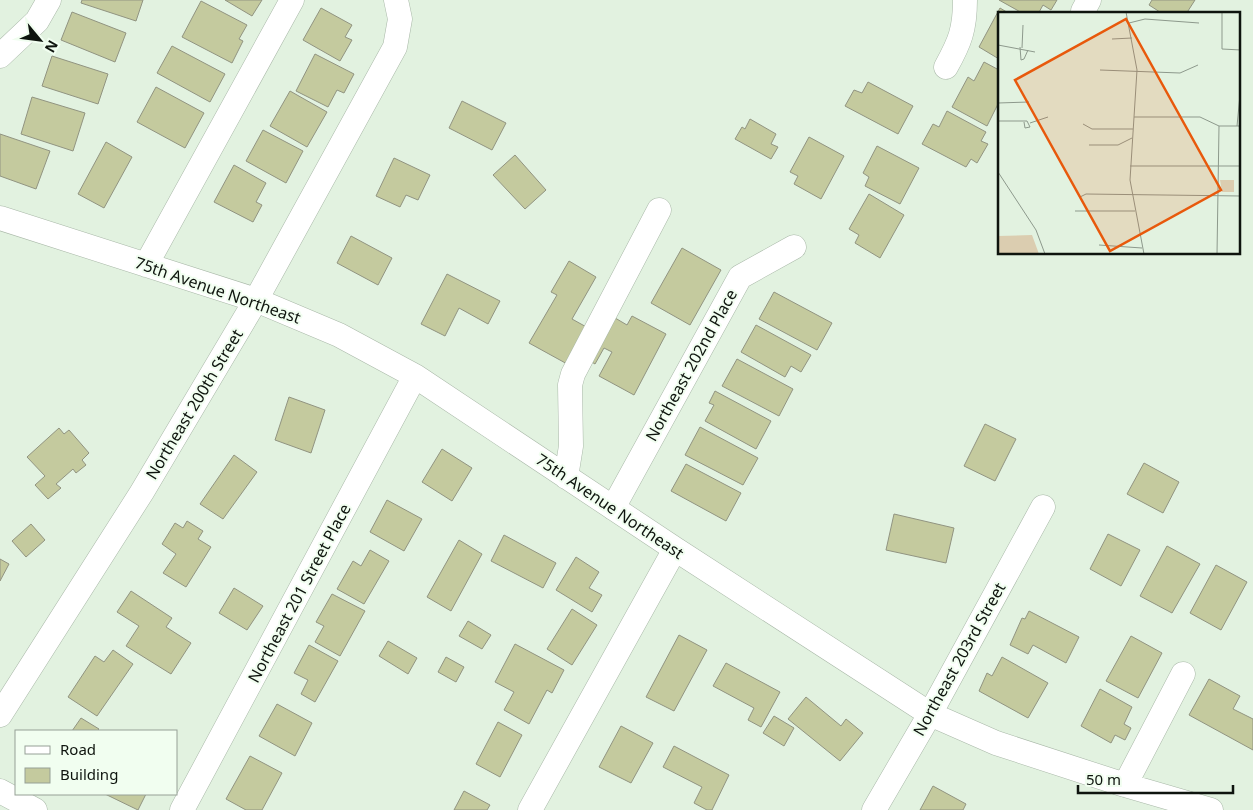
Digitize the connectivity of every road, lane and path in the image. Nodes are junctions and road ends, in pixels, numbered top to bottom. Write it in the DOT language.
graph roads {
  1 [pos="49,0"];
  2 [pos="292,0"];
  3 [pos="396,0"];
  4 [pos="965,0"];
  5 [pos="0,56"];
  6 [pos="946,67"];
  7 [pos="659,210"];
  8 [pos="0,218"];
  9 [pos="794,247"];
  10 [pos="146,265"];
  11 [pos="256,300"];
  12 [pos="415,376"];
  13 [pos="566,477"];
  14 [pos="1043,507"];
  15 [pos="612,508"];
  16 [pos="675,549"];
  17 [pos="1183,674"];
  18 [pos="930,714"];
  19 [pos="0,715"];
  20 [pos="1125,785"];
  21 [pos="0,791"];
  22 [pos="35,810"];
  23 [pos="182,810"];
  24 [pos="530,810"];
  25 [pos="874,810"];
  26 [pos="1211,810"];
  1 -- 5 [label="street"];
  2 -- 10 [label="street"];
  3 -- 11 [label="street, Northeast 200th Street"];
  4 -- 6 [label="street"];
  7 -- 13 [label="street"];
  8 -- 10 [label="street, 75th Avenue Northeast"];
  9 -- 15 [label="street, Northeast 202nd Place"];
  10 -- 11 [label="street, 75th Avenue Northeast"];
  11 -- 12 [label="street, 75th Avenue Northeast"];
  11 -- 19 [label="street, Northeast 200th Street"];
  12 -- 13 [label="street, 75th Avenue Northeast"];
  12 -- 23 [label="street, Northeast 201 Street Place"];
  13 -- 15 [label="street, 75th Avenue Northeast"];
  14 -- 18 [label="street, Northeast 203rd Street"];
  15 -- 16 [label="street, 75th Avenue Northeast"];
  16 -- 18 [label="street, 75th Avenue Northeast"];
  16 -- 24 [label="street"];
  17 -- 20 [label="street"];
  18 -- 20 [label="street, 75th Avenue Northeast"];
  18 -- 25 [label="street, Northeast 203rd Street"];
  20 -- 26 [label="street, 75th Avenue Northeast"];
  21 -- 22 [label="street"];
}
